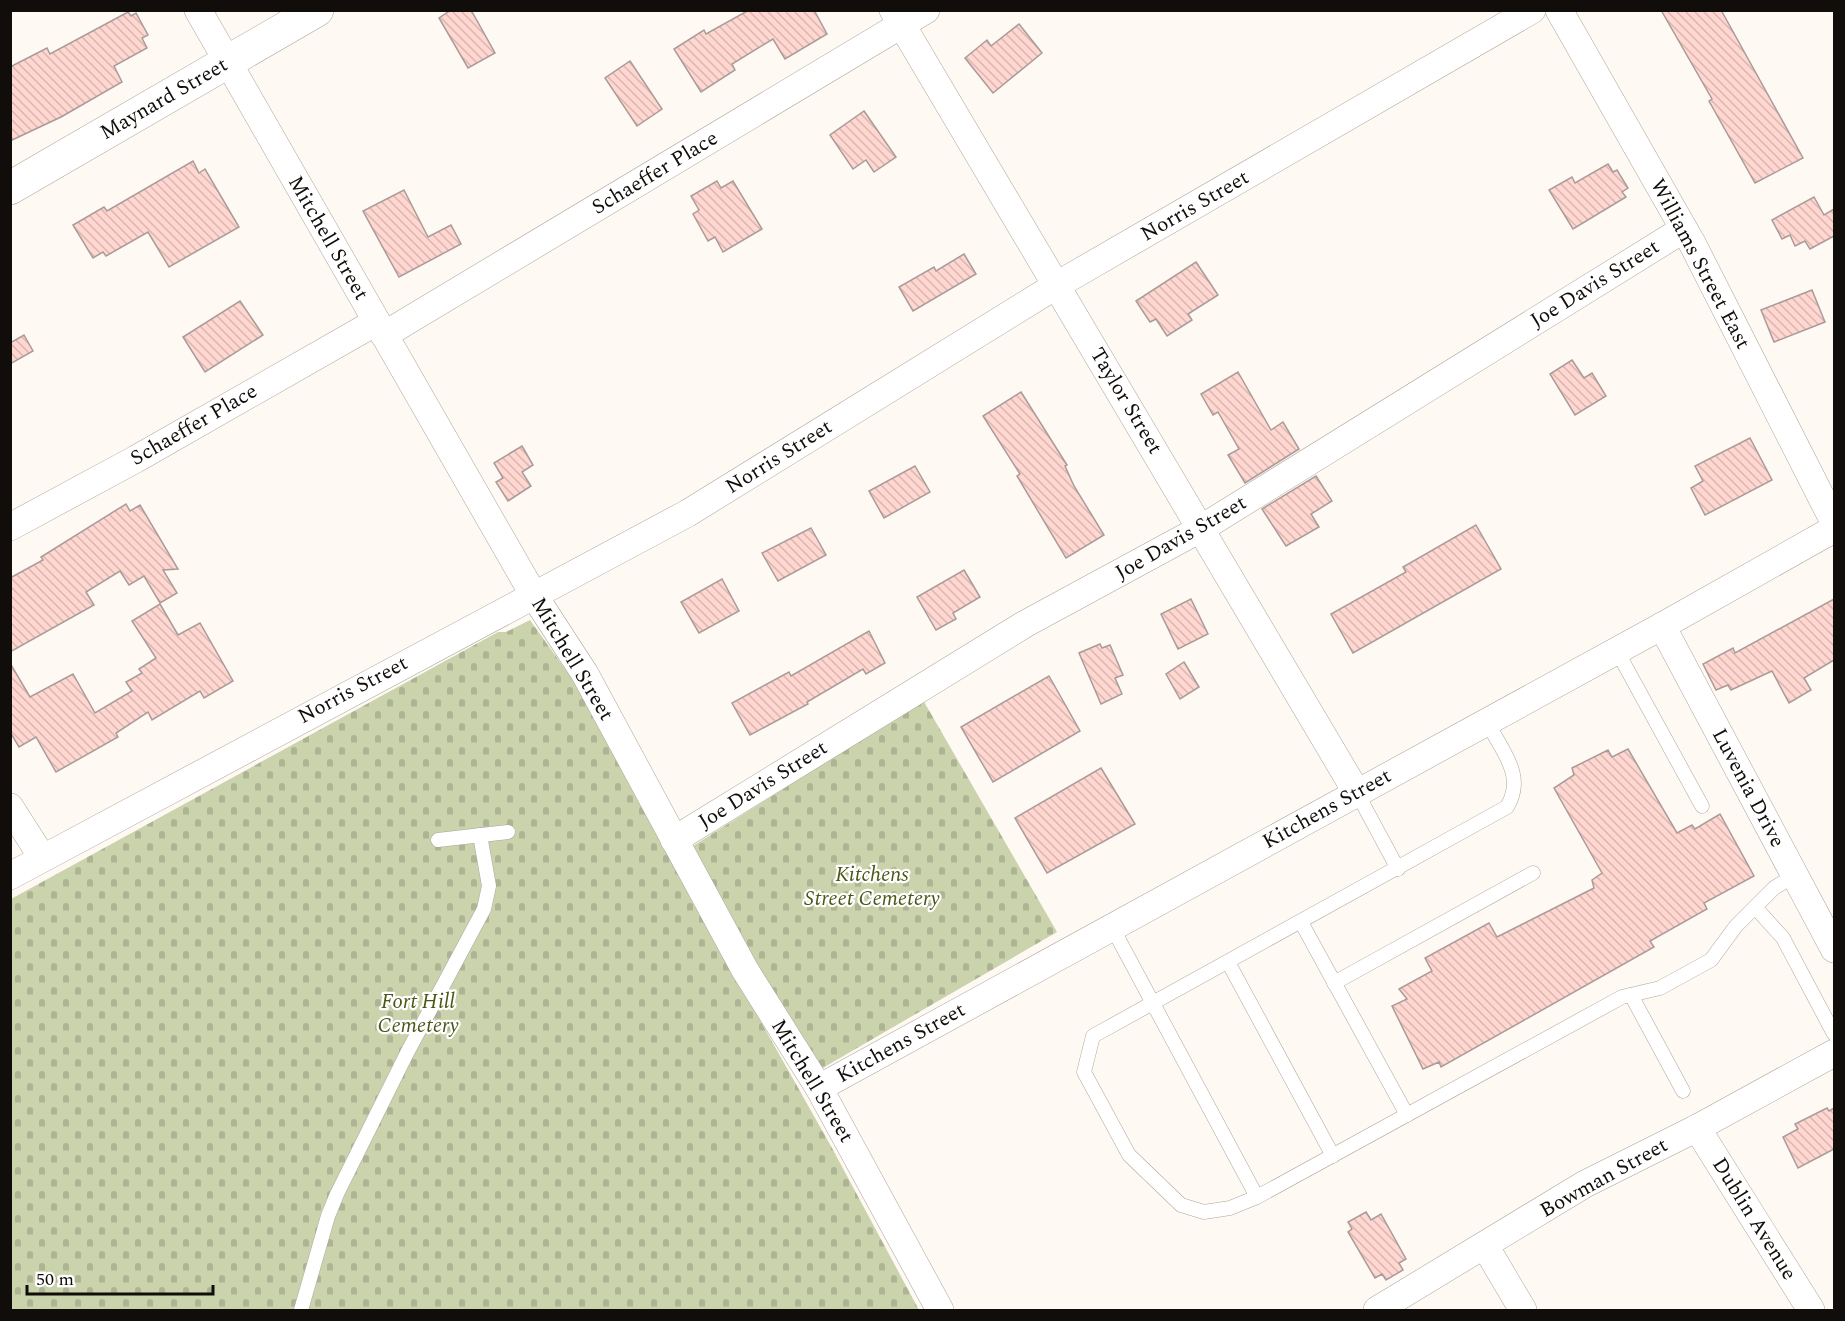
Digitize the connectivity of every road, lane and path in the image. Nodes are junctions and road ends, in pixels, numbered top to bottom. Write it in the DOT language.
graph roads {
  1 [pos="198,10"];
  2 [pos="317,10"];
  3 [pos="926,10"];
  4 [pos="1532,10"];
  5 [pos="1559,10"];
  6 [pos="897,18"];
  7 [pos="227,63"];
  8 [pos="10,188"];
  9 [pos="1684,229"];
  10 [pos="1057,285"];
  11 [pos="380,328"];
  12 [pos="1834,522"];
  13 [pos="10,526"];
  14 [pos="1202,528"];
  15 [pos="1834,529"];
  16 [pos="532,594"];
  17 [pos="1662,626"];
  18 [pos="1617,651"];
  19 [pos="1486,722"];
  20 [pos="1357,793"];
  21 [pos="1702,806"];
  22 [pos="10,807"];
  23 [pos="508,832"];
  24 [pos="480,835"];
  25 [pos="438,840"];
  26 [pos="674,840"];
  27 [pos="42,857"];
  28 [pos="1398,869"];
  29 [pos="1533,873"];
  30 [pos="1795,875"];
  31 [pos="10,876"];
  32 [pos="1755,907"];
  33 [pos="1301,922"];
  34 [pos="1112,927"];
  35 [pos="1834,949"];
  36 [pos="1228,962"];
  37 [pos="1334,983"];
  38 [pos="1631,995"];
  39 [pos="1152,1003"];
  40 [pos="1834,1034"];
  41 [pos="1834,1053"];
  42 [pos="819,1088"];
  43 [pos="1683,1091"];
  44 [pos="1407,1115"];
  45 [pos="1697,1128"];
  46 [pos="1333,1156"];
  47 [pos="1257,1197"];
  48 [pos="1485,1246"];
  49 [pos="302,1311"];
  50 [pos="940,1311"];
  51 [pos="1377,1311"];
  52 [pos="1522,1311"];
  53 [pos="1811,1311"];
  1 -- 7 [label="street, Mitchell Street"];
  2 -- 7 [label="street, Maynard Street"];
  3 -- 6 [label="street, Schaeffer Place"];
  4 -- 10 [label="street, Norris Street"];
  5 -- 9 [label="street, Williams Street East"];
  6 -- 10 [label="street, Taylor Street"];
  6 -- 11 [label="street, Schaeffer Place"];
  7 -- 8 [label="street, Maynard Street"];
  7 -- 11 [label="street, Mitchell Street"];
  9 -- 12 [label="street, Williams Street East"];
  9 -- 14 [label="street, Joe Davis Street"];
  10 -- 14 [label="street, Taylor Street"];
  10 -- 16 [label="street, Norris Street"];
  11 -- 13 [label="street, Schaeffer Place"];
  11 -- 16 [label="street, Mitchell Street"];
  14 -- 20 [label="street, Taylor Street"];
  14 -- 26 [label="street, Joe Davis Street"];
  15 -- 17 [label="street, Kitchens Street"];
  16 -- 26 [label="street, Mitchell Street"];
  16 -- 27 [label="street, Norris Street"];
  17 -- 18 [label="street, Kitchens Street"];
  17 -- 30 [label="street, Luvenia Drive"];
  18 -- 19 [label="street, Kitchens Street"];
  18 -- 21 [label="lane"];
  19 -- 20 [label="street, Kitchens Street"];
  19 -- 28 [label="lane"];
  20 -- 28 [label="lane"];
  20 -- 34 [label="street, Kitchens Street"];
  22 -- 27 [label="street"];
  23 -- 24 [label="lane"];
  24 -- 25 [label="lane"];
  24 -- 49 [label="lane"];
  26 -- 42 [label="street, Mitchell Street"];
  27 -- 31 [label="street, Norris Street"];
  28 -- 33 [label="lane"];
  29 -- 37 [label="lane"];
  30 -- 32 [label="lane"];
  30 -- 35 [label="street, Luvenia Drive"];
  32 -- 38 [label="lane"];
  32 -- 40 [label="lane"];
  33 -- 36 [label="lane"];
  33 -- 37 [label="lane"];
  34 -- 39 [label="lane"];
  34 -- 42 [label="street, Kitchens Street"];
  36 -- 39 [label="lane"];
  36 -- 46 [label="lane"];
  37 -- 44 [label="lane"];
  38 -- 43 [label="lane"];
  38 -- 44 [label="lane"];
  39 -- 47 [label="lane"];
  39 -- 47 [label="lane"];
  41 -- 45 [label="street, Bowman Street"];
  42 -- 50 [label="street, Mitchell Street"];
  44 -- 46 [label="lane"];
  45 -- 48 [label="street, Bowman Street"];
  45 -- 53 [label="street, Dublin Avenue"];
  46 -- 47 [label="lane"];
  48 -- 51 [label="street, Bowman Street"];
  48 -- 52 [label="street"];
}
